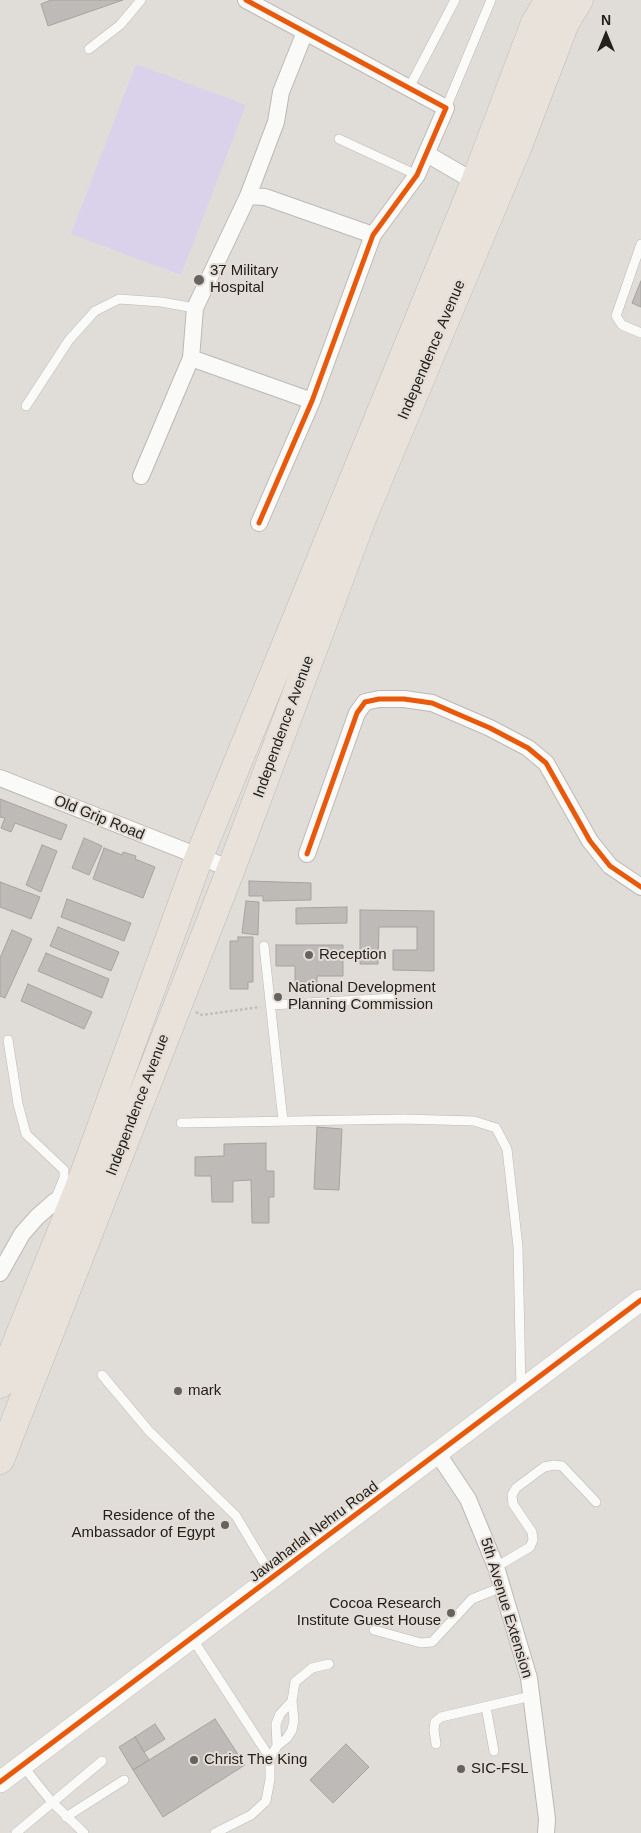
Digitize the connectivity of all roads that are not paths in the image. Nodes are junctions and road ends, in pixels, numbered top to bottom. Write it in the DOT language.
graph roads {
  1 [pos="141,0"];
  2 [pos="246,0"];
  3 [pos="455,0"];
  4 [pos="491,0"];
  5 [pos="549,0"];
  6 [pos="580,0"];
  7 [pos="305,32"];
  8 [pos="89,49"];
  9 [pos="409,88"];
  10 [pos="446,108"];
  11 [pos="339,139"];
  12 [pos="427,154"];
  13 [pos="417,175"];
  14 [pos="475,182"];
  15 [pos="248,196"];
  16 [pos="373,235"];
  17 [pos="641,244"];
  18 [pos="196,308"];
  19 [pos="641,333"];
  20 [pos="191,358"];
  21 [pos="312,401"];
  22 [pos="26,406"];
  23 [pos="141,476"];
  24 [pos="260,523"];
  25 [pos="0,778"];
  26 [pos="307,854"];
  27 [pos="198,857"];
  28 [pos="231,869"];
  29 [pos="641,886"];
  30 [pos="264,946"];
  31 [pos="394,998"];
  32 [pos="271,1005"];
  33 [pos="8,1040"];
  34 [pos="283,1121"];
  35 [pos="181,1123"];
  36 [pos="79,1188"];
  37 [pos="54,1202"];
  38 [pos="0,1273"];
  39 [pos="641,1300"];
  40 [pos="102,1375"];
  41 [pos="0,1384"];
  42 [pos="521,1389"];
  43 [pos="438,1454"];
  44 [pos="0,1460"];
  45 [pos="596,1502"];
  46 [pos="496,1567"];
  47 [pos="273,1578"];
  48 [pos="502,1587"];
  49 [pos="374,1630"];
  50 [pos="192,1638"];
  51 [pos="329,1664"];
  52 [pos="531,1696"];
  53 [pos="292,1701"];
  54 [pos="486,1706"];
  55 [pos="436,1744"];
  56 [pos="277,1746"];
  57 [pos="494,1750"];
  58 [pos="270,1758"];
  59 [pos="102,1761"];
  60 [pos="22,1764"];
  61 [pos="124,1780"];
  62 [pos="0,1782"];
  63 [pos="51,1801"];
  64 [pos="66,1817"];
  65 [pos="16,1833"];
  66 [pos="84,1833"];
  67 [pos="215,1833"];
  68 [pos="546,1833"];
  1 -- 8 [label="lane"];
  2 -- 7 [label="street"];
  3 -- 9 [label="lane"];
  4 -- 10 [label="lane"];
  5 -- 14 [label="highway, Independence Avenue"];
  6 -- 28 [label="highway, Independence Avenue"];
  7 -- 9 [label="street"];
  7 -- 15 [label="street"];
  9 -- 10 [label="street"];
  10 -- 12 [label="street"];
  11 -- 13 [label="lane"];
  12 -- 13 [label="street"];
  12 -- 14 [label="street"];
  13 -- 16 [label="street"];
  14 -- 27 [label="highway, Independence Avenue"];
  15 -- 16 [label="street"];
  15 -- 18 [label="street"];
  16 -- 21 [label="street"];
  17 -- 19 [label="lane"];
  18 -- 20 [label="street"];
  18 -- 22 [label="lane"];
  20 -- 21 [label="street"];
  20 -- 23 [label="street"];
  21 -- 24 [label="street"];
  25 -- 27 [label="street, Old Grip Road"];
  26 -- 29 [label="street"];
  27 -- 28 [label="street, Old Grip Road"];
  27 -- 36 [label="highway, Independence Avenue"];
  28 -- 44 [label="highway, Independence Avenue"];
  30 -- 32 [label="lane"];
  31 -- 32 [label="lane"];
  32 -- 34 [label="lane"];
  33 -- 37 [label="lane"];
  34 -- 35 [label="lane"];
  34 -- 42 [label="lane"];
  36 -- 37 [label="street"];
  36 -- 41 [label="highway, Independence Avenue"];
  37 -- 38 [label="street"];
  39 -- 42 [label="street, Jawaharlal Nehru Road"];
  40 -- 47 [label="lane"];
  42 -- 43 [label="street, Jawaharlal Nehru Road"];
  43 -- 46 [label="street, 5th Avenue Extension"];
  43 -- 47 [label="street, Jawaharlal Nehru Road"];
  45 -- 46 [label="lane"];
  46 -- 48 [label="street, 5th Avenue Extension"];
  47 -- 50 [label="street, Jawaharlal Nehru Road"];
  48 -- 49 [label="lane"];
  48 -- 52 [label="street, 5th Avenue Extension"];
  50 -- 58 [label="lane"];
  50 -- 60 [label="street, Jawaharlal Nehru Road"];
  51 -- 53 [label="lane"];
  52 -- 54 [label="lane"];
  52 -- 68 [label="street, 5th Avenue Extension"];
  53 -- 56 [label="lane"];
  53 -- 56 [label="lane"];
  54 -- 55 [label="lane"];
  54 -- 57 [label="lane"];
  56 -- 58 [label="lane"];
  58 -- 67 [label="lane"];
  59 -- 63 [label="lane"];
  60 -- 62 [label="street, Jawaharlal Nehru Road"];
  60 -- 63 [label="lane"];
  61 -- 64 [label="lane"];
  63 -- 64 [label="lane"];
  63 -- 65 [label="lane"];
  64 -- 66 [label="lane"];
}
